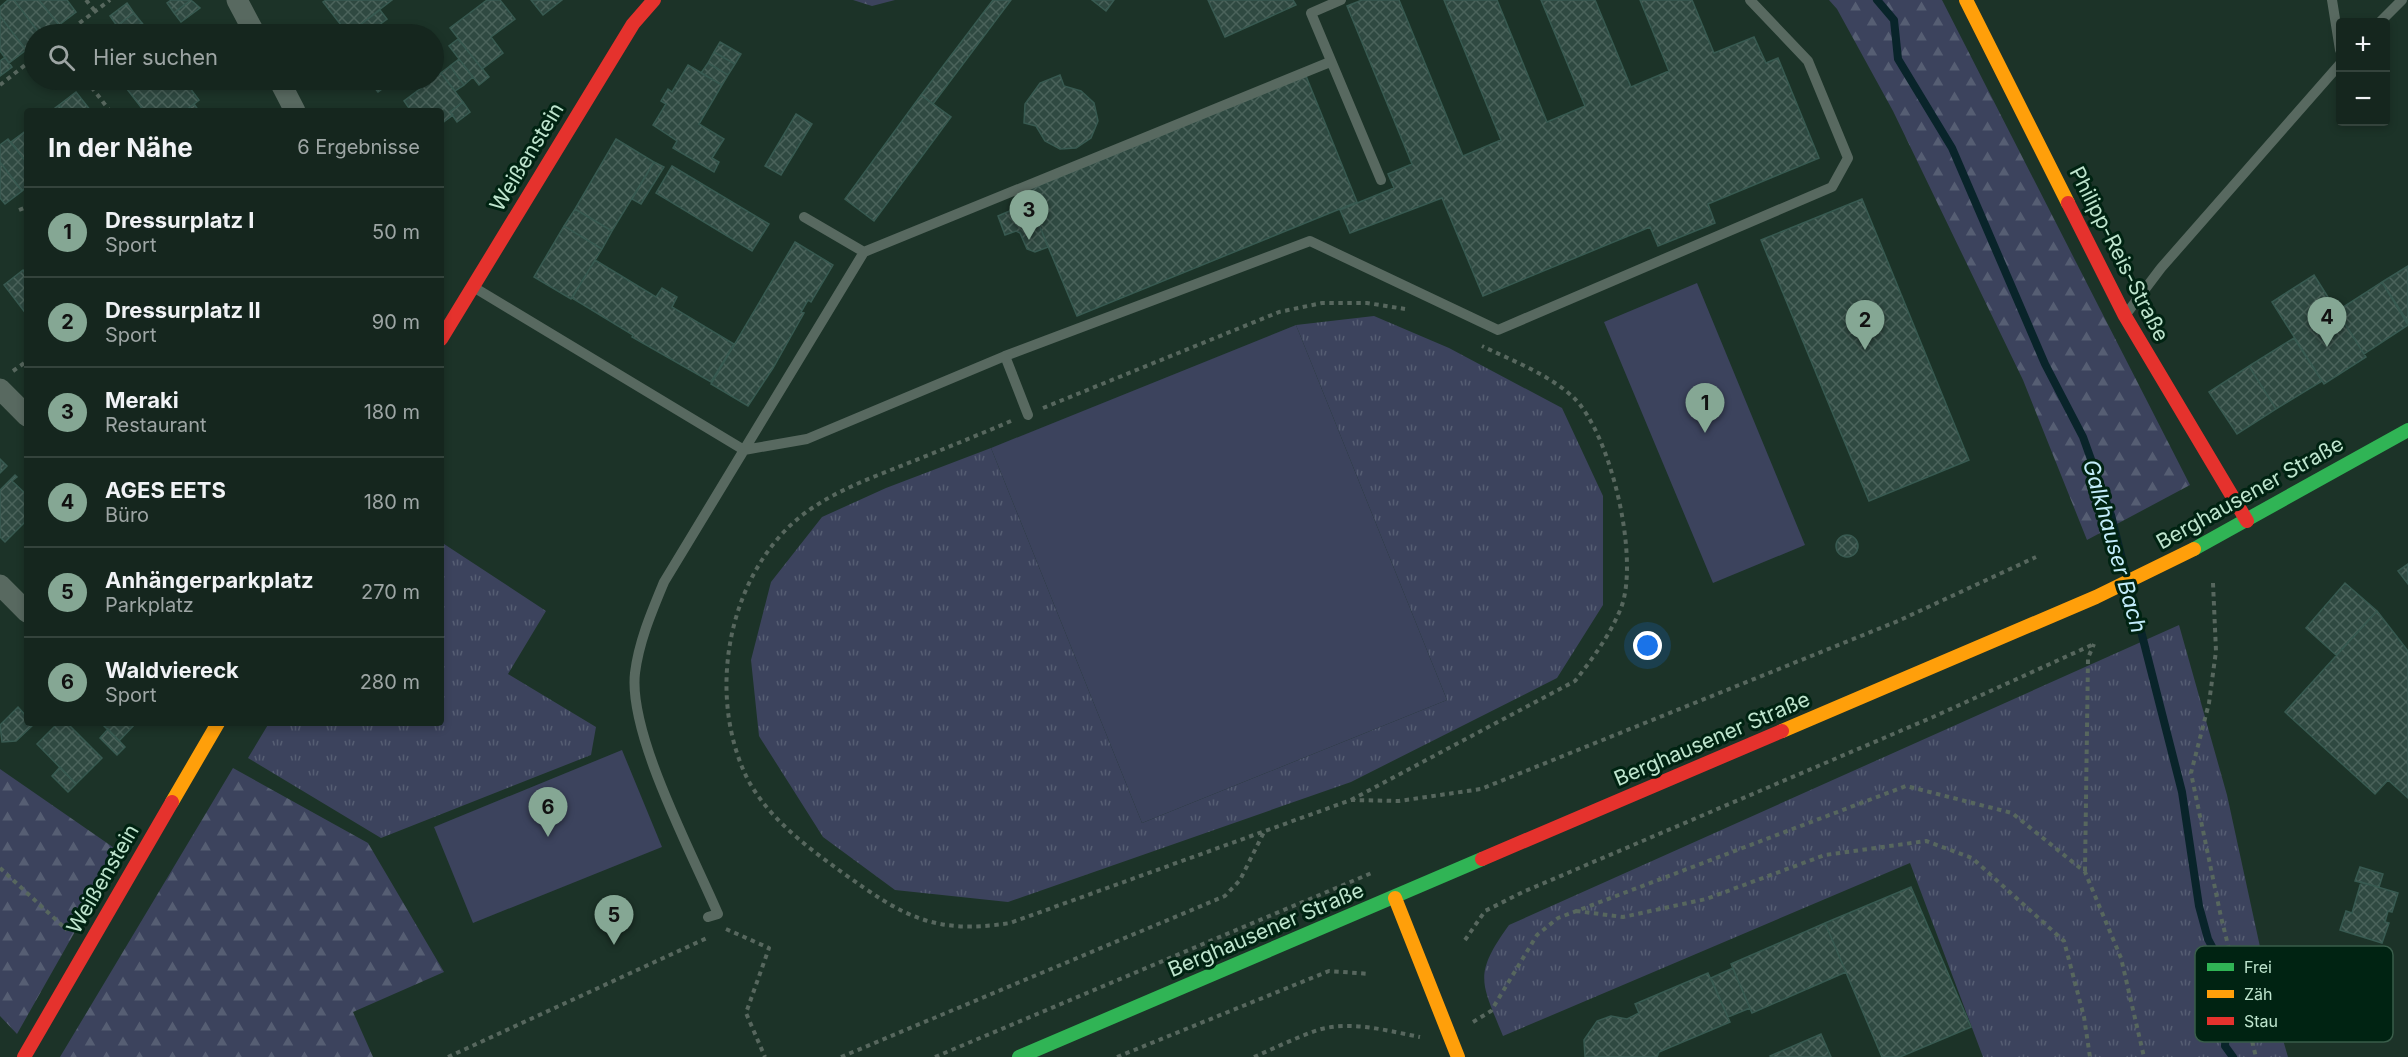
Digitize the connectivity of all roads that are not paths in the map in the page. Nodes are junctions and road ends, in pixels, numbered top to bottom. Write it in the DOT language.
graph roads {
  1 [pos="237,0"];
  2 [pos="654,0"];
  3 [pos="1341,0"];
  4 [pos="1750,0"];
  5 [pos="1966,0"];
  6 [pos="2332,0"];
  7 [pos="2402,0"];
  8 [pos="2384,18"];
  9 [pos="250,24"];
  10 [pos="2336,25"];
  11 [pos="1330,62"];
  12 [pos="2336,69"];
  13 [pos="284,90"];
  14 [pos="293,108"];
  15 [pos="1381,180"];
  16 [pos="804,217"];
  17 [pos="864,252"];
  18 [pos="473,287"];
  19 [pos="2125,316"];
  20 [pos="444,334"];
  21 [pos="1005,356"];
  22 [pos="0,389"];
  23 [pos="24,413"];
  24 [pos="1028,414"];
  25 [pos="2408,430"];
  26 [pos="744,450"];
  27 [pos="2247,521"];
  28 [pos="0,585"];
  29 [pos="24,609"];
  30 [pos="216,726"];
  31 [pos="1395,898"];
  32 [pos="708,917"];
  33 [pos="24,1057"];
  34 [pos="1019,1057"];
  35 [pos="1458,1057"];
  1 -- 9 [label="street"];
  2 -- 18 [label="street, Weißenstein"];
  3 -- 11 [label="lane"];
  4 -- 21 [label="lane"];
  5 -- 19 [label="street, Philipp-Reis-Straße"];
  6 -- 10 [label="lane"];
  7 -- 8 [label="lane"];
  11 -- 15 [label="lane"];
  11 -- 17 [label="lane"];
  12 -- 19 [label="lane"];
  13 -- 14 [label="street"];
  16 -- 17 [label="lane"];
  17 -- 26 [label="lane"];
  18 -- 20 [label="street, Weißenstein"];
  18 -- 26 [label="lane"];
  19 -- 27 [label="street, Philipp-Reis-Straße"];
  21 -- 24 [label="lane"];
  21 -- 26 [label="lane"];
  22 -- 23 [label="street"];
  25 -- 27 [label="street, Berghausener Straße"];
  26 -- 32 [label="lane"];
  27 -- 31 [label="street, Berghausener Straße"];
  28 -- 29 [label="street"];
  30 -- 33 [label="street, Weißenstein"];
  31 -- 34 [label="street, Berghausener Straße"];
  31 -- 35 [label="street"];
}
